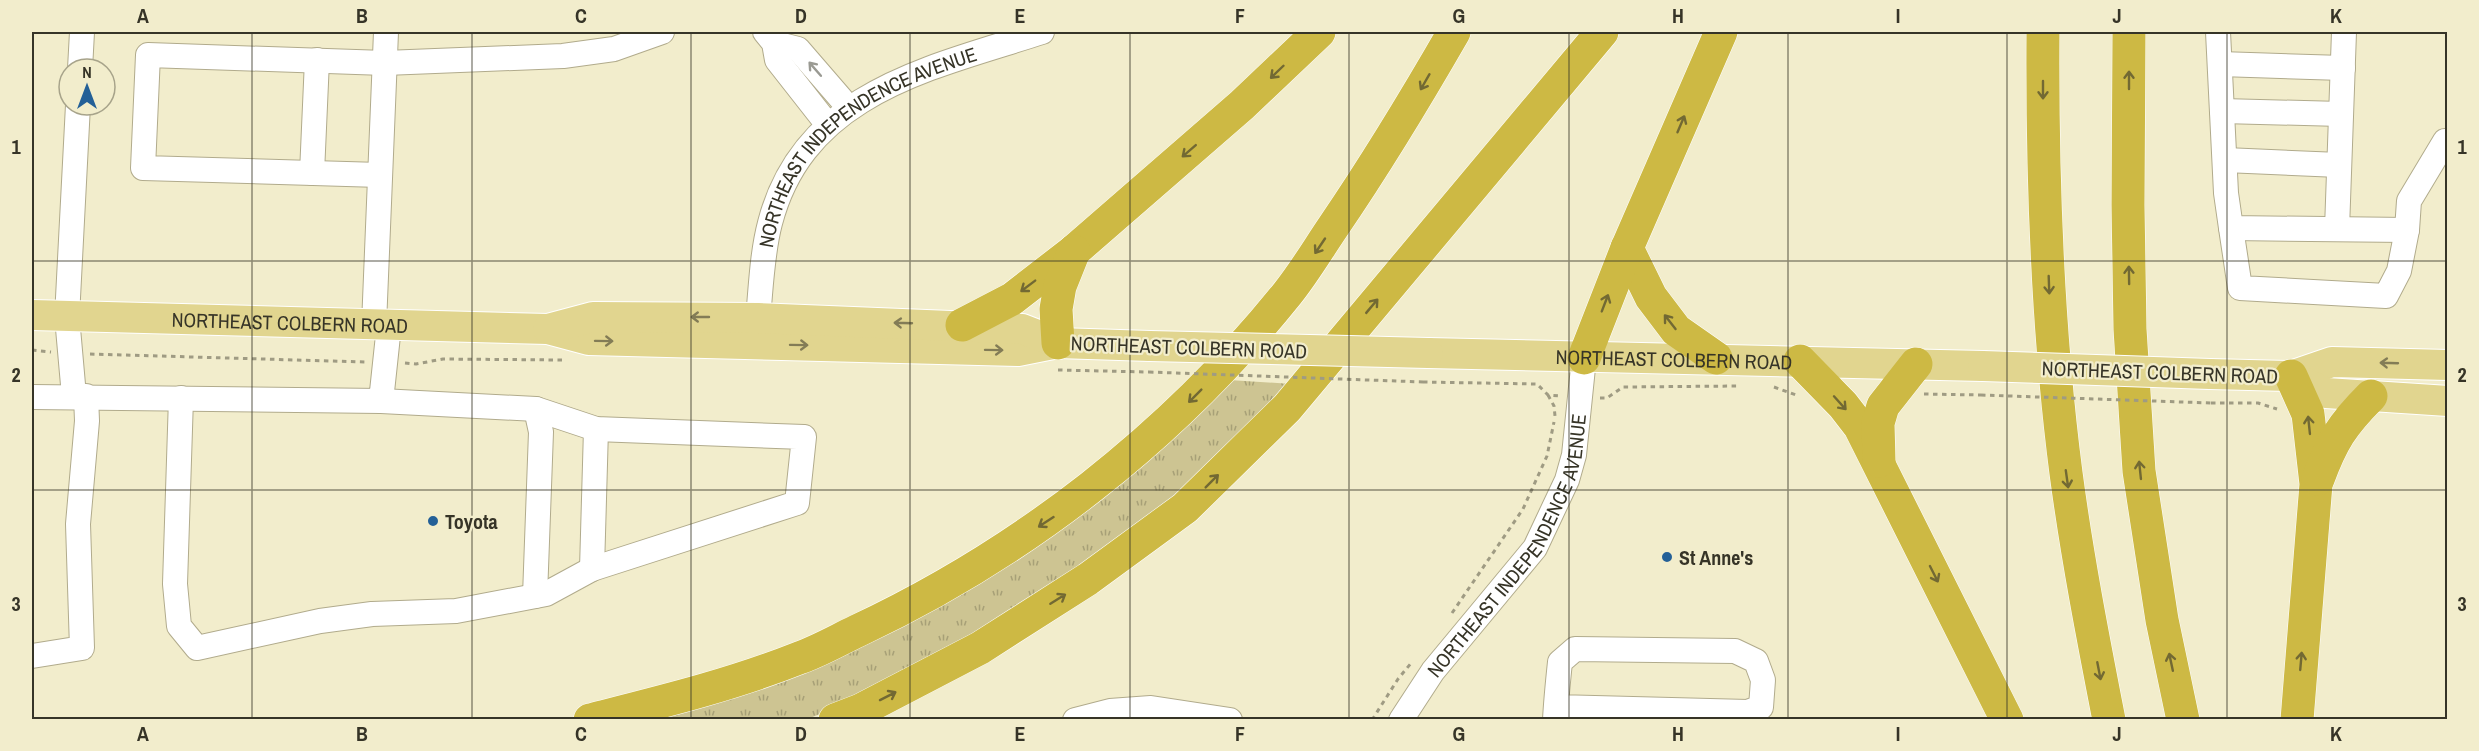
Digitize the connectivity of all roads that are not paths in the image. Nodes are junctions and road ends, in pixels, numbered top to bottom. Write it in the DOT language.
graph roads {
  1 [pos="82,32"];
  2 [pos="386,32"];
  3 [pos="662,32"];
  4 [pos="1042,32"];
  5 [pos="1319,32"];
  6 [pos="1454,32"];
  7 [pos="1602,32"];
  8 [pos="1721,32"];
  9 [pos="2043,32"];
  10 [pos="2129,32"];
  11 [pos="2218,32"];
  12 [pos="2344,32"];
  13 [pos="770,37"];
  14 [pos="81,57"];
  15 [pos="317,60"];
  16 [pos="385,63"];
  17 [pos="2220,64"];
  18 [pos="2343,68"];
  19 [pos="849,108"];
  20 [pos="2222,111"];
  21 [pos="2341,114"];
  22 [pos="77,117"];
  23 [pos="828,125"];
  24 [pos="2448,141"];
  25 [pos="2225,160"];
  26 [pos="2339,165"];
  27 [pos="312,173"];
  28 [pos="380,175"];
  29 [pos="2231,228"];
  30 [pos="2337,229"];
  31 [pos="2407,230"];
  32 [pos="1627,248"];
  33 [pos="1074,251"];
  34 [pos="32,315"];
  35 [pos="67,317"];
  36 [pos="758,318"];
  37 [pos="381,325"];
  38 [pos="962,325"];
  39 [pos="548,329"];
  40 [pos="1058,343"];
  41 [pos="1584,358"];
  42 [pos="1716,358"];
  43 [pos="1800,361"];
  44 [pos="2448,365"];
  45 [pos="2291,376"];
  46 [pos="1917,379"];
  47 [pos="80,396"];
  48 [pos="2370,396"];
  49 [pos="32,397"];
  50 [pos="181,398"];
  51 [pos="2448,400"];
  52 [pos="381,401"];
  53 [pos="536,409"];
  54 [pos="596,429"];
  55 [pos="1879,465"];
  56 [pos="2316,484"];
  57 [pos="592,569"];
  58 [pos="535,596"];
  59 [pos="32,656"];
  60 [pos="1556,713"];
  61 [pos="590,720"];
  62 [pos="835,720"];
  63 [pos="1075,720"];
  64 [pos="1230,720"];
  65 [pos="1401,720"];
  66 [pos="2007,720"];
  67 [pos="2109,720"];
  68 [pos="2183,720"];
  69 [pos="2297,720"];
  1 -- 14 [label="street"];
  2 -- 16 [label="street"];
  3 -- 16 [label="street"];
  4 -- 19 [label="street, NORTHEAST INDEPENDENCE AVENUE"];
  5 -- 33 [label="highway, one-way"];
  6 -- 61 [label="highway, one-way"];
  62 -- 7 [label="highway, one-way"];
  32 -- 8 [label="highway, one-way"];
  9 -- 67 [label="highway, one-way"];
  68 -- 10 [label="highway, one-way"];
  11 -- 17 [label="street"];
  12 -- 18 [label="street"];
  19 -- 13 [label="street, one-way"];
  13 -- 23 [label="street"];
  15 -- 16 [label="street"];
  15 -- 27 [label="street"];
  15 -- 27 [label="street"];
  16 -- 28 [label="street"];
  17 -- 18 [label="street"];
  17 -- 20 [label="street"];
  18 -- 21 [label="street"];
  19 -- 23 [label="street, NORTHEAST INDEPENDENCE AVENUE"];
  20 -- 21 [label="street"];
  20 -- 25 [label="street"];
  21 -- 26 [label="street"];
  22 -- 35 [label="street"];
  23 -- 36 [label="street, NORTHEAST INDEPENDENCE AVENUE"];
  24 -- 31 [label="street"];
  25 -- 26 [label="street"];
  25 -- 29 [label="street"];
  26 -- 30 [label="street"];
  27 -- 28 [label="street"];
  28 -- 37 [label="street"];
  29 -- 30 [label="street"];
  29 -- 31 [label="street"];
  30 -- 31 [label="street"];
  41 -- 32 [label="highway, one-way"];
  42 -- 32 [label="highway, one-way"];
  33 -- 38 [label="highway, one-way"];
  33 -- 40 [label="highway"];
  34 -- 35 [label="main road, NORTHEAST COLBERN ROAD"];
  35 -- 37 [label="main road, NORTHEAST COLBERN ROAD"];
  35 -- 47 [label="street"];
  38 -- 36 [label="main road, NORTHEAST COLBERN ROAD, one-way"];
  36 -- 39 [label="main road, NORTHEAST COLBERN ROAD, one-way"];
  37 -- 39 [label="main road, NORTHEAST COLBERN ROAD"];
  37 -- 52 [label="street"];
  38 -- 40 [label="main road, NORTHEAST COLBERN ROAD"];
  39 -- 40 [label="main road, NORTHEAST COLBERN ROAD, one-way"];
  40 -- 41 [label="main road, NORTHEAST COLBERN ROAD, bridge"];
  41 -- 42 [label="main road, NORTHEAST COLBERN ROAD"];
  41 -- 65 [label="street, NORTHEAST INDEPENDENCE AVENUE"];
  42 -- 43 [label="main road, NORTHEAST COLBERN ROAD"];
  43 -- 46 [label="main road, NORTHEAST COLBERN ROAD"];
  43 -- 55 [label="highway, one-way"];
  44 -- 45 [label="main road, NORTHEAST COLBERN ROAD, one-way"];
  45 -- 46 [label="main road, NORTHEAST COLBERN ROAD, bridge"];
  45 -- 48 [label="main road, NORTHEAST COLBERN ROAD"];
  56 -- 45 [label="highway, one-way"];
  46 -- 55 [label="highway"];
  47 -- 49 [label="street"];
  47 -- 50 [label="street"];
  47 -- 59 [label="street"];
  48 -- 51 [label="main road, NORTHEAST COLBERN ROAD"];
  48 -- 56 [label="highway"];
  50 -- 52 [label="street"];
  50 -- 58 [label="street"];
  52 -- 53 [label="street"];
  53 -- 54 [label="street"];
  53 -- 58 [label="street"];
  54 -- 57 [label="street"];
  54 -- 57 [label="street"];
  55 -- 66 [label="highway, one-way"];
  69 -- 56 [label="highway, one-way"];
  57 -- 58 [label="street"];
  60 -- 60 [label="street"];
  63 -- 64 [label="street"];
}
